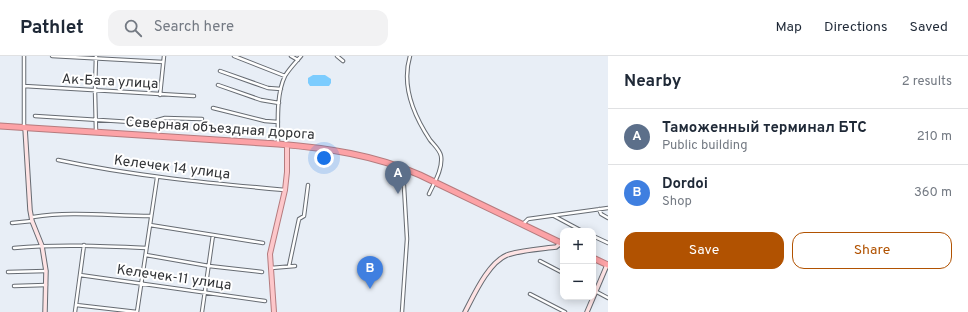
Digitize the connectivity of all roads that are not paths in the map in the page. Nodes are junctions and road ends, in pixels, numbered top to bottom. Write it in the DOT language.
graph roads {
  1 [pos="24,56"];
  2 [pos="52,56"];
  3 [pos="164,56"];
  4 [pos="234,56"];
  5 [pos="291,56"];
  6 [pos="301,56"];
  7 [pos="337,56"];
  8 [pos="410,56"];
  9 [pos="96,57"];
  10 [pos="298,60"];
  11 [pos="343,61"];
  12 [pos="163,62"];
  13 [pos="220,71"];
  14 [pos="285,76"];
  15 [pos="218,85"];
  16 [pos="24,86"];
  17 [pos="281,89"];
  18 [pos="95,91"];
  19 [pos="160,95"];
  20 [pos="194,96"];
  21 [pos="279,104"];
  22 [pos="213,108"];
  23 [pos="35,116"];
  24 [pos="96,119"];
  25 [pos="202,119"];
  26 [pos="278,122"];
  27 [pos="0,126"];
  28 [pos="25,128"];
  29 [pos="96,132"];
  30 [pos="278,144"];
  31 [pos="287,145"];
  32 [pos="58,160"];
  33 [pos="403,168"];
  34 [pos="157,178"];
  35 [pos="308,185"];
  36 [pos="285,190"];
  37 [pos="429,194"];
  38 [pos="608,208"];
  39 [pos="599,209"];
  40 [pos="151,216"];
  41 [pos="554,216"];
  42 [pos="608,218"];
  43 [pos="32,219"];
  44 [pos="12,223"];
  45 [pos="523,224"];
  46 [pos="150,225"];
  47 [pos="576,228"];
  48 [pos="213,235"];
  49 [pos="596,237"];
  50 [pos="560,242"];
  51 [pos="264,243"];
  52 [pos="608,243"];
  53 [pos="560,244"];
  54 [pos="84,245"];
  55 [pos="42,246"];
  56 [pos="14,248"];
  57 [pos="146,248"];
  58 [pos="146,255"];
  59 [pos="596,259"];
  60 [pos="540,261"];
  61 [pos="608,265"];
  62 [pos="209,266"];
  63 [pos="289,266"];
  64 [pos="295,266"];
  65 [pos="270,268"];
  66 [pos="46,271"];
  67 [pos="560,271"];
  68 [pos="8,272"];
  69 [pos="262,272"];
  70 [pos="80,274"];
  71 [pos="46,284"];
  72 [pos="141,284"];
  73 [pos="14,286"];
  74 [pos="596,287"];
  75 [pos="596,292"];
  76 [pos="205,293"];
  77 [pos="530,294"];
  78 [pos="608,298"];
  79 [pos="591,300"];
  80 [pos="265,301"];
  81 [pos="76,305"];
  82 [pos="45,312"];
  83 [pos="75,312"];
  84 [pos="137,312"];
  85 [pos="202,312"];
  86 [pos="274,312"];
  87 [pos="402,312"];
  88 [pos="465,312"];
  89 [pos="565,312"];
  90 [pos="586,312"];
  1 -- 16 [label="street"];
  2 -- 9 [label="street"];
  3 -- 12 [label="street"];
  4 -- 14 [label="street"];
  5 -- 10 [label="street"];
  6 -- 10 [label="street"];
  7 -- 11 [label="street"];
  8 -- 37 [label="street"];
  9 -- 12 [label="street"];
  9 -- 18 [label="street"];
  10 -- 14 [label="street"];
  12 -- 19 [label="street"];
  13 -- 17 [label="street"];
  14 -- 17 [label="street"];
  15 -- 21 [label="street"];
  16 -- 18 [label="street, Ак-Бата улица"];
  16 -- 28 [label="street"];
  17 -- 21 [label="street"];
  18 -- 19 [label="street, Ак-Бата улица"];
  18 -- 24 [label="street"];
  19 -- 20 [label="street, Ак-Бата улица"];
  21 -- 26 [label="street"];
  22 -- 26 [label="street"];
  23 -- 24 [label="street"];
  24 -- 25 [label="street"];
  24 -- 29 [label="street"];
  26 -- 30 [label="street"];
  27 -- 28 [label="highway, Северная объездная дорога"];
  28 -- 29 [label="highway, Северная объездная дорога"];
  28 -- 43 [label="street"];
  29 -- 30 [label="highway, Северная объездная дорога"];
  30 -- 31 [label="highway, Северная объездная дорога"];
  31 -- 33 [label="highway, Северная объездная дорога"];
  31 -- 36 [label="main road"];
  32 -- 34 [label="street, Келечек 14 улица"];
  33 -- 45 [label="highway, Северная объездная дорога"];
  33 -- 87 [label="street"];
  34 -- 36 [label="street, Келечек 14 улица"];
  34 -- 40 [label="street"];
  35 -- 63 [label="street"];
  36 -- 65 [label="main road"];
  38 -- 39 [label="street"];
  39 -- 41 [label="street"];
  39 -- 42 [label="street"];
  40 -- 43 [label="street"];
  40 -- 46 [label="street"];
  41 -- 45 [label="street"];
  41 -- 47 [label="street"];
  43 -- 44 [label="street"];
  43 -- 55 [label="street"];
  45 -- 50 [label="highway, Северная объездная дорога"];
  46 -- 48 [label="street"];
  46 -- 57 [label="street"];
  48 -- 51 [label="street"];
  48 -- 62 [label="street"];
  49 -- 52 [label="street"];
  53 -- 88 [label="street"];
  54 -- 55 [label="street"];
  54 -- 57 [label="street"];
  54 -- 70 [label="street"];
  55 -- 56 [label="street"];
  55 -- 66 [label="street"];
  57 -- 58 [label="street"];
  58 -- 62 [label="street"];
  58 -- 72 [label="street"];
  59 -- 61 [label="highway"];
  60 -- 67 [label="street"];
  61 -- 74 [label="street"];
  62 -- 69 [label="street"];
  62 -- 76 [label="street"];
  63 -- 64 [label="street"];
  63 -- 65 [label="street"];
  65 -- 86 [label="main road"];
  66 -- 68 [label="street"];
  66 -- 71 [label="street"];
  70 -- 72 [label="street, Келечек-11 улица"];
  70 -- 81 [label="street"];
  71 -- 73 [label="street"];
  71 -- 82 [label="street"];
  72 -- 76 [label="street, Келечек-11 улица"];
  72 -- 84 [label="street"];
  75 -- 78 [label="street"];
  76 -- 80 [label="street, Келечек-11 улица"];
  76 -- 85 [label="street"];
  77 -- 89 [label="street"];
  79 -- 90 [label="street"];
  81 -- 83 [label="street"];
  81 -- 84 [label="street"];
}
